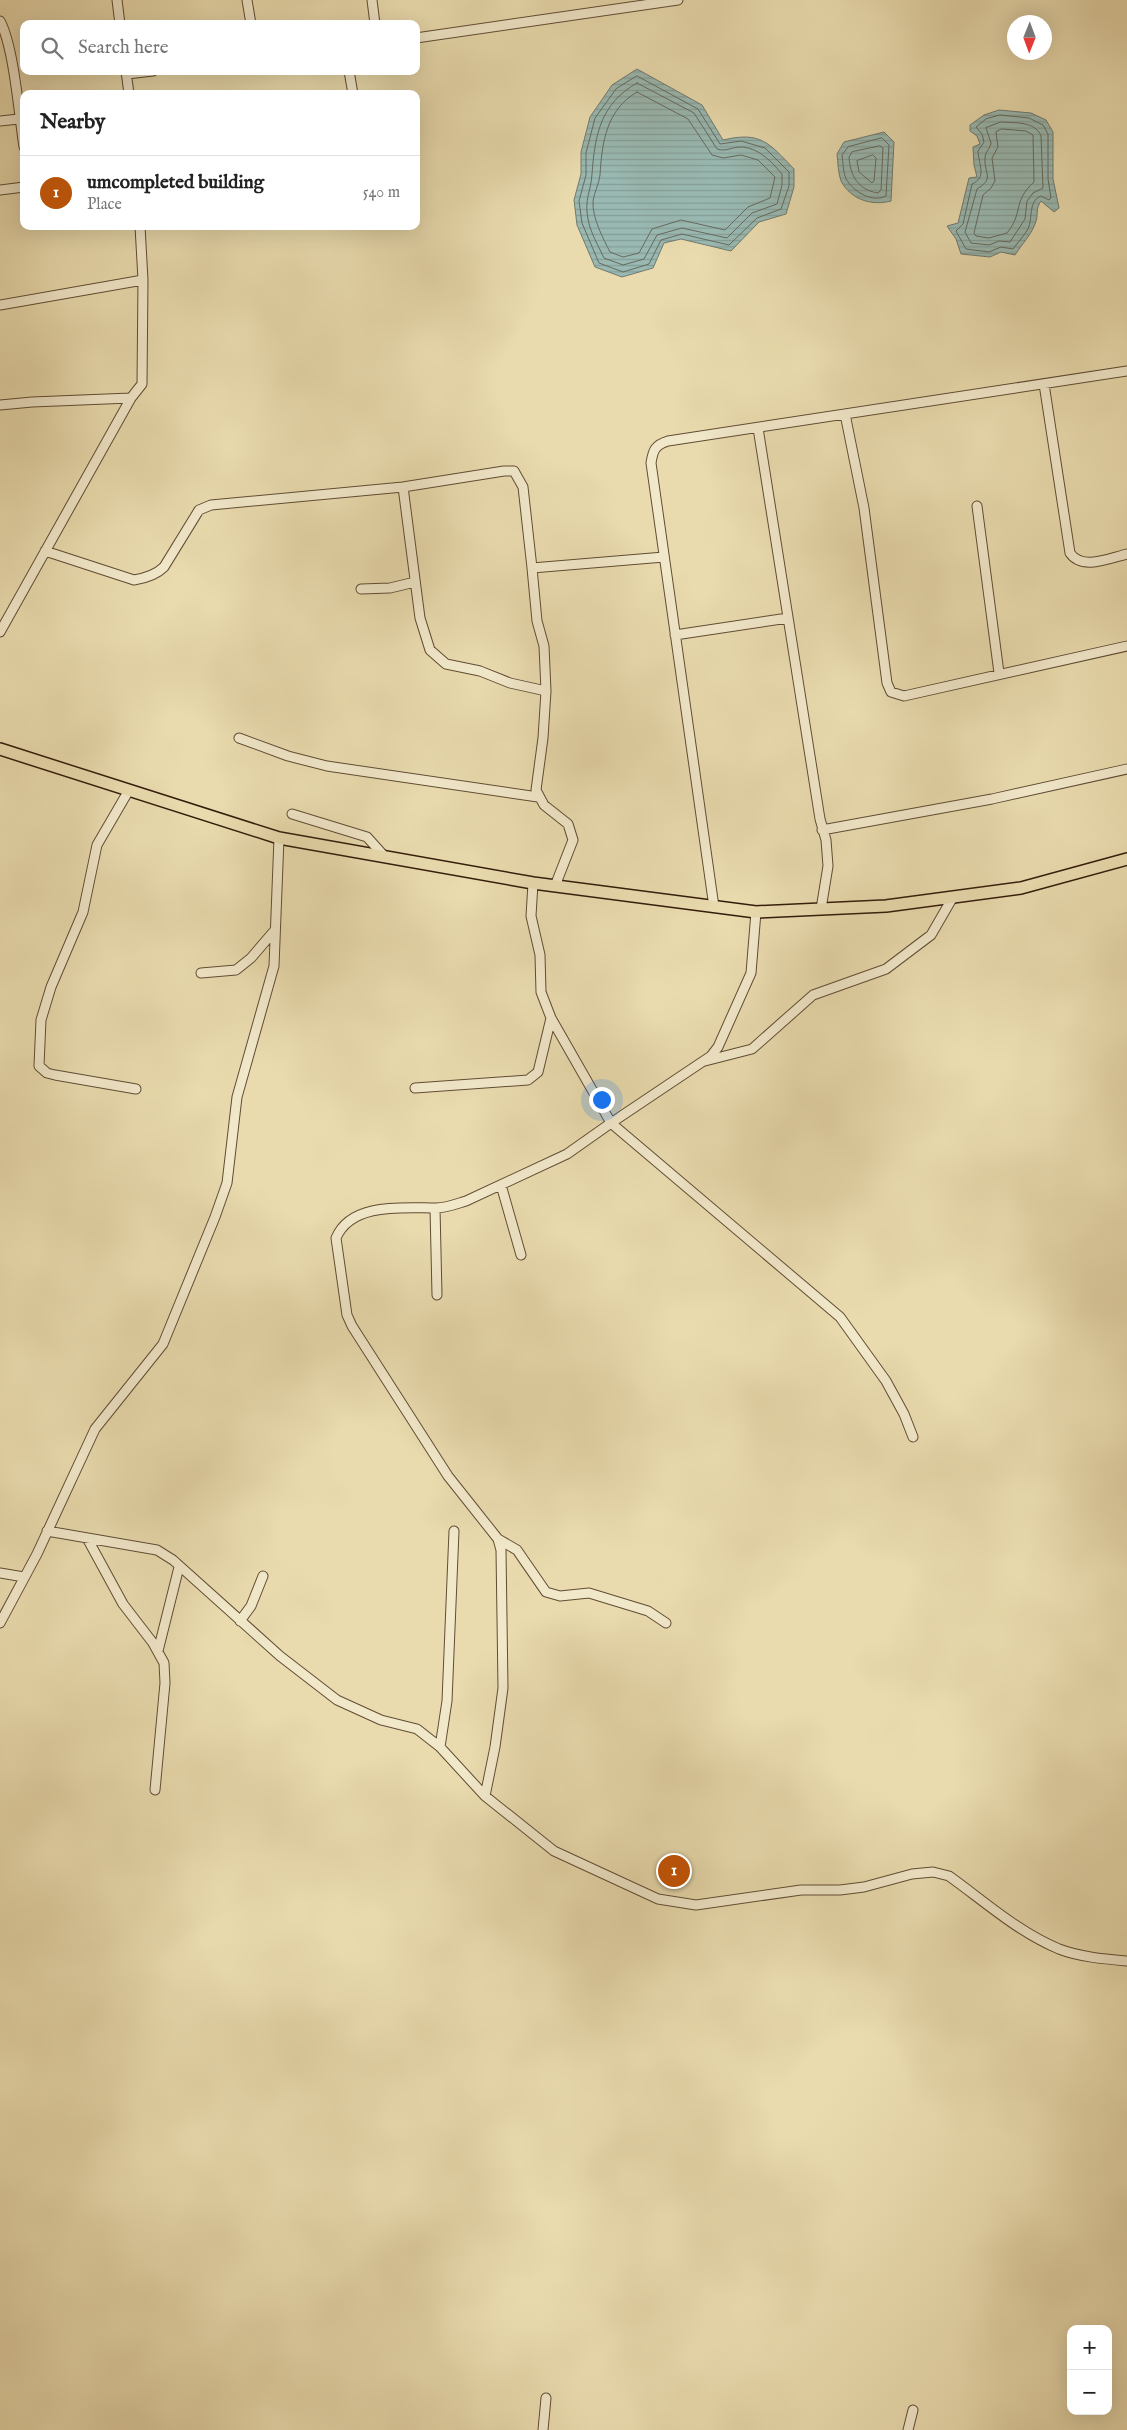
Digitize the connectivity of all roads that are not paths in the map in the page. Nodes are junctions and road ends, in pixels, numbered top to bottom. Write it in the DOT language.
graph roads {
  1 [pos="117,0"];
  2 [pos="247,0"];
  3 [pos="372,0"];
  4 [pos="674,0"];
  5 [pos="678,0"];
  6 [pos="120,20"];
  7 [pos="250,20"];
  8 [pos="375,20"];
  9 [pos="0,21"];
  10 [pos="420,37"];
  11 [pos="127,75"];
  12 [pos="350,75"];
  13 [pos="129,90"];
  14 [pos="352,90"];
  15 [pos="19,118"];
  16 [pos="0,121"];
  17 [pos="20,124"];
  18 [pos="20,188"];
  19 [pos="0,190"];
  20 [pos="140,230"];
  21 [pos="143,280"];
  22 [pos="0,305"];
  23 [pos="1127,371"];
  24 [pos="1044,384"];
  25 [pos="131,398"];
  26 [pos="0,405"];
  27 [pos="845,414"];
  28 [pos="758,428"];
  29 [pos="403,487"];
  30 [pos="977,506"];
  31 [pos="45,551"];
  32 [pos="1127,554"];
  33 [pos="664,557"];
  34 [pos="532,568"];
  35 [pos="415,582"];
  36 [pos="361,589"];
  37 [pos="788,618"];
  38 [pos="0,632"];
  39 [pos="675,635"];
  40 [pos="1127,646"];
  41 [pos="999,673"];
  42 [pos="546,692"];
  43 [pos="239,738"];
  44 [pos="0,749"];
  45 [pos="1127,769"];
  46 [pos="129,790"];
  47 [pos="538,798"];
  48 [pos="292,814"];
  49 [pos="822,830"];
  50 [pos="279,838"];
  51 [pos="385,857"];
  52 [pos="1127,859"];
  53 [pos="533,882"];
  54 [pos="555,886"];
  55 [pos="952,897"];
  56 [pos="714,906"];
  57 [pos="821,909"];
  58 [pos="756,912"];
  59 [pos="275,930"];
  60 [pos="201,973"];
  61 [pos="551,1018"];
  62 [pos="703,1062"];
  63 [pos="415,1088"];
  64 [pos="136,1090"];
  65 [pos="611,1123"];
  66 [pos="501,1185"];
  67 [pos="435,1208"];
  68 [pos="521,1255"];
  69 [pos="437,1295"];
  70 [pos="913,1437"];
  71 [pos="454,1530"];
  72 [pos="47,1531"];
  73 [pos="87,1538"];
  74 [pos="498,1539"];
  75 [pos="179,1567"];
  76 [pos="0,1573"];
  77 [pos="263,1576"];
  78 [pos="24,1578"];
  79 [pos="240,1621"];
  80 [pos="0,1623"];
  81 [pos="666,1623"];
  82 [pos="158,1651"];
  83 [pos="440,1747"];
  84 [pos="155,1790"];
  85 [pos="485,1796"];
  86 [pos="1127,1962"];
  87 [pos="546,2398"];
  88 [pos="913,2410"];
  89 [pos="543,2430"];
  90 [pos="908,2430"];
  1 -- 6 [label="street"];
  2 -- 7 [label="street"];
  3 -- 8 [label="street"];
  4 -- 5 [label="street"];
  4 -- 10 [label="street"];
  9 -- 15 [label="street"];
  11 -- 13 [label="street"];
  12 -- 14 [label="street"];
  15 -- 16 [label="street"];
  15 -- 17 [label="street"];
  18 -- 19 [label="street"];
  20 -- 21 [label="street"];
  21 -- 22 [label="street"];
  21 -- 25 [label="street"];
  23 -- 24 [label="street"];
  24 -- 27 [label="street"];
  24 -- 32 [label="street"];
  25 -- 26 [label="street"];
  25 -- 31 [label="street"];
  27 -- 28 [label="street"];
  27 -- 41 [label="street"];
  28 -- 33 [label="street"];
  28 -- 37 [label="street"];
  29 -- 31 [label="street"];
  29 -- 34 [label="street"];
  29 -- 35 [label="street"];
  30 -- 41 [label="street"];
  31 -- 38 [label="street"];
  33 -- 34 [label="street"];
  33 -- 39 [label="street"];
  34 -- 42 [label="street"];
  35 -- 36 [label="street"];
  35 -- 42 [label="street"];
  37 -- 39 [label="street"];
  37 -- 49 [label="street"];
  39 -- 56 [label="street"];
  40 -- 41 [label="street"];
  42 -- 47 [label="street"];
  43 -- 47 [label="street"];
  44 -- 46 [label="main road"];
  45 -- 49 [label="street"];
  46 -- 50 [label="main road"];
  46 -- 64 [label="street"];
  47 -- 54 [label="street"];
  48 -- 51 [label="street"];
  49 -- 57 [label="street"];
  50 -- 51 [label="main road"];
  50 -- 59 [label="street"];
  51 -- 53 [label="main road"];
  52 -- 55 [label="main road"];
  53 -- 54 [label="main road"];
  53 -- 61 [label="street"];
  54 -- 56 [label="main road"];
  55 -- 57 [label="main road"];
  55 -- 62 [label="street"];
  56 -- 58 [label="main road"];
  57 -- 58 [label="main road"];
  58 -- 62 [label="street"];
  59 -- 60 [label="street"];
  59 -- 72 [label="street"];
  61 -- 63 [label="street"];
  61 -- 65 [label="street"];
  62 -- 65 [label="street"];
  65 -- 66 [label="street"];
  65 -- 70 [label="street"];
  66 -- 67 [label="street"];
  66 -- 68 [label="street"];
  67 -- 69 [label="street"];
  67 -- 74 [label="street"];
  71 -- 83 [label="street"];
  72 -- 73 [label="street"];
  72 -- 78 [label="street"];
  73 -- 75 [label="street"];
  73 -- 82 [label="street"];
  74 -- 81 [label="street"];
  74 -- 85 [label="street"];
  75 -- 79 [label="street"];
  75 -- 82 [label="street"];
  76 -- 78 [label="street"];
  77 -- 79 [label="street"];
  78 -- 80 [label="street"];
  79 -- 83 [label="street"];
  82 -- 84 [label="street"];
  83 -- 85 [label="street"];
  85 -- 86 [label="street"];
  87 -- 89 [label="street"];
  88 -- 90 [label="street"];
}
